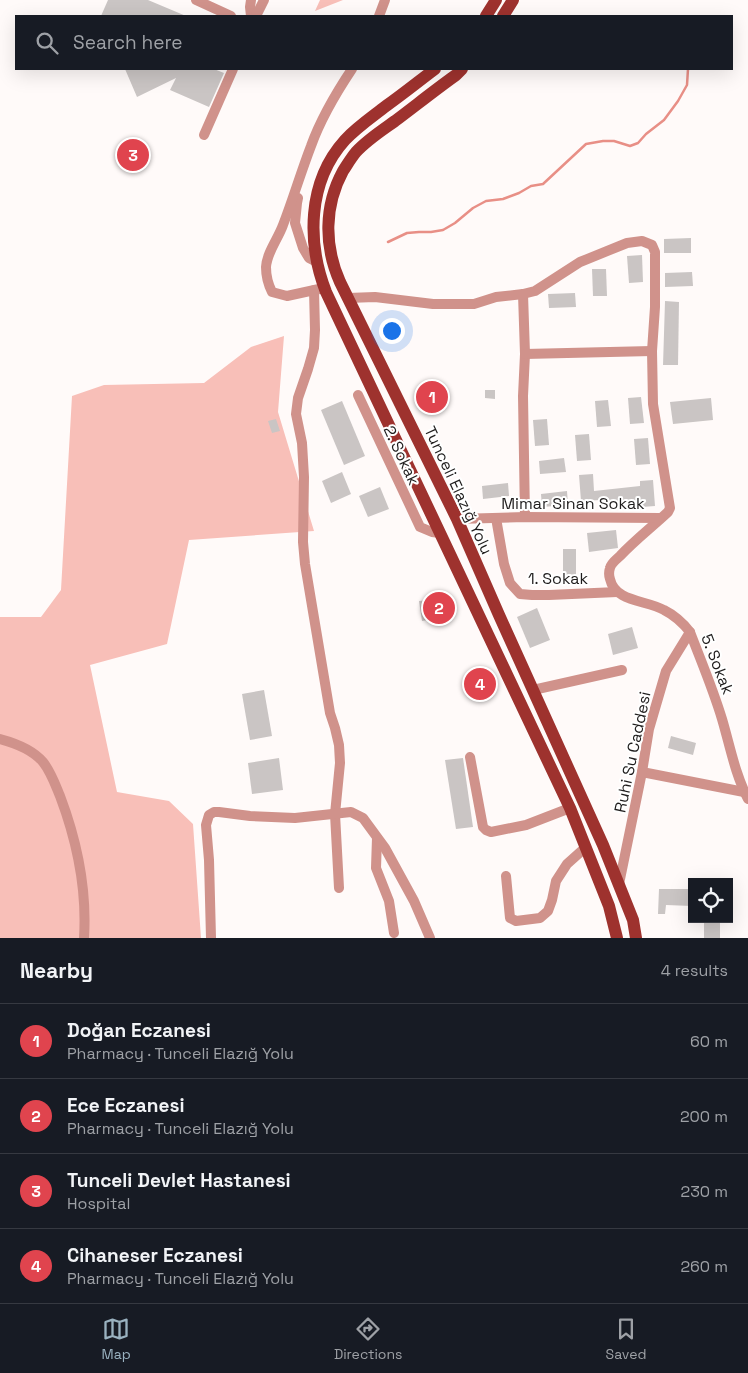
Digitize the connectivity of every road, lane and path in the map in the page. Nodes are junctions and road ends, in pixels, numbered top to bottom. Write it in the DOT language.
graph roads {
  1 [pos="196,0"];
  2 [pos="251,0"];
  3 [pos="264,0"];
  4 [pos="385,0"];
  5 [pos="391,0"];
  6 [pos="496,0"];
  7 [pos="513,0"];
  8 [pos="228,15"];
  9 [pos="251,15"];
  10 [pos="256,15"];
  11 [pos="379,15"];
  12 [pos="386,15"];
  13 [pos="487,15"];
  14 [pos="504,15"];
  15 [pos="233,70"];
  16 [pos="351,70"];
  17 [pos="359,70"];
  18 [pos="434,70"];
  19 [pos="461,70"];
  20 [pos="204,135"];
  21 [pos="317,262"];
  22 [pos="319,288"];
  23 [pos="523,294"];
  24 [pos="348,298"];
  25 [pos="652,351"];
  26 [pos="525,354"];
  27 [pos="358,395"];
  28 [pos="524,517"];
  29 [pos="496,518"];
  30 [pos="660,518"];
  31 [pos="457,519"];
  32 [pos="440,533"];
  33 [pos="617,592"];
  34 [pos="687,629"];
  35 [pos="622,670"];
  36 [pos="533,690"];
  37 [pos="0,739"];
  38 [pos="470,757"];
  39 [pos="642,772"];
  40 [pos="746,796"];
  41 [pos="570,808"];
  42 [pos="335,814"];
  43 [pos="377,838"];
  44 [pos="586,847"];
  45 [pos="506,876"];
  46 [pos="619,884"];
  47 [pos="339,888"];
  48 [pos="394,933"];
  49 [pos="84,938"];
  50 [pos="210,938"];
  51 [pos="430,938"];
  52 [pos="617,938"];
  53 [pos="636,938"];
  1 -- 8 [label="street"];
  2 -- 9 [label="street"];
  3 -- 10 [label="street"];
  4 -- 11 [label="street"];
  5 -- 12 [label="street"];
  6 -- 13 [label="main road"];
  7 -- 14 [label="main road"];
  15 -- 20 [label="street"];
  16 -- 22 [label="street"];
  17 -- 21 [label="street"];
  18 -- 21 [label="main road"];
  19 -- 24 [label="main road, Tunceli Elazığ Yolu"];
  21 -- 22 [label="main road"];
  22 -- 32 [label="main road"];
  22 -- 42 [label="street"];
  23 -- 24 [label="street"];
  23 -- 25 [label="street"];
  23 -- 26 [label="street"];
  24 -- 31 [label="main road, Tunceli Elazığ Yolu"];
  25 -- 26 [label="street"];
  25 -- 30 [label="street"];
  26 -- 28 [label="street"];
  27 -- 32 [label="street, 2. Sokak"];
  28 -- 29 [label="street, Mimar Sinan Sokak"];
  28 -- 30 [label="street, Mimar Sinan Sokak"];
  29 -- 31 [label="street, Mimar Sinan Sokak"];
  29 -- 33 [label="street, 1. Sokak"];
  30 -- 33 [label="street"];
  31 -- 36 [label="main road, Tunceli Elazığ Yolu"];
  32 -- 41 [label="main road"];
  33 -- 34 [label="street"];
  34 -- 39 [label="street, Ruhi Su Caddesi"];
  34 -- 40 [label="street, 5. Sokak"];
  35 -- 36 [label="street"];
  36 -- 46 [label="main road, Tunceli Elazığ Yolu"];
  37 -- 49 [label="street"];
  38 -- 41 [label="street"];
  39 -- 40 [label="street"];
  39 -- 46 [label="street, Ruhi Su Caddesi"];
  41 -- 44 [label="main road"];
  42 -- 43 [label="street"];
  42 -- 47 [label="street"];
  42 -- 50 [label="street"];
  43 -- 48 [label="street"];
  43 -- 51 [label="street"];
  44 -- 45 [label="street"];
  44 -- 52 [label="main road"];
  46 -- 53 [label="main road, Tunceli Elazığ Yolu"];
}
